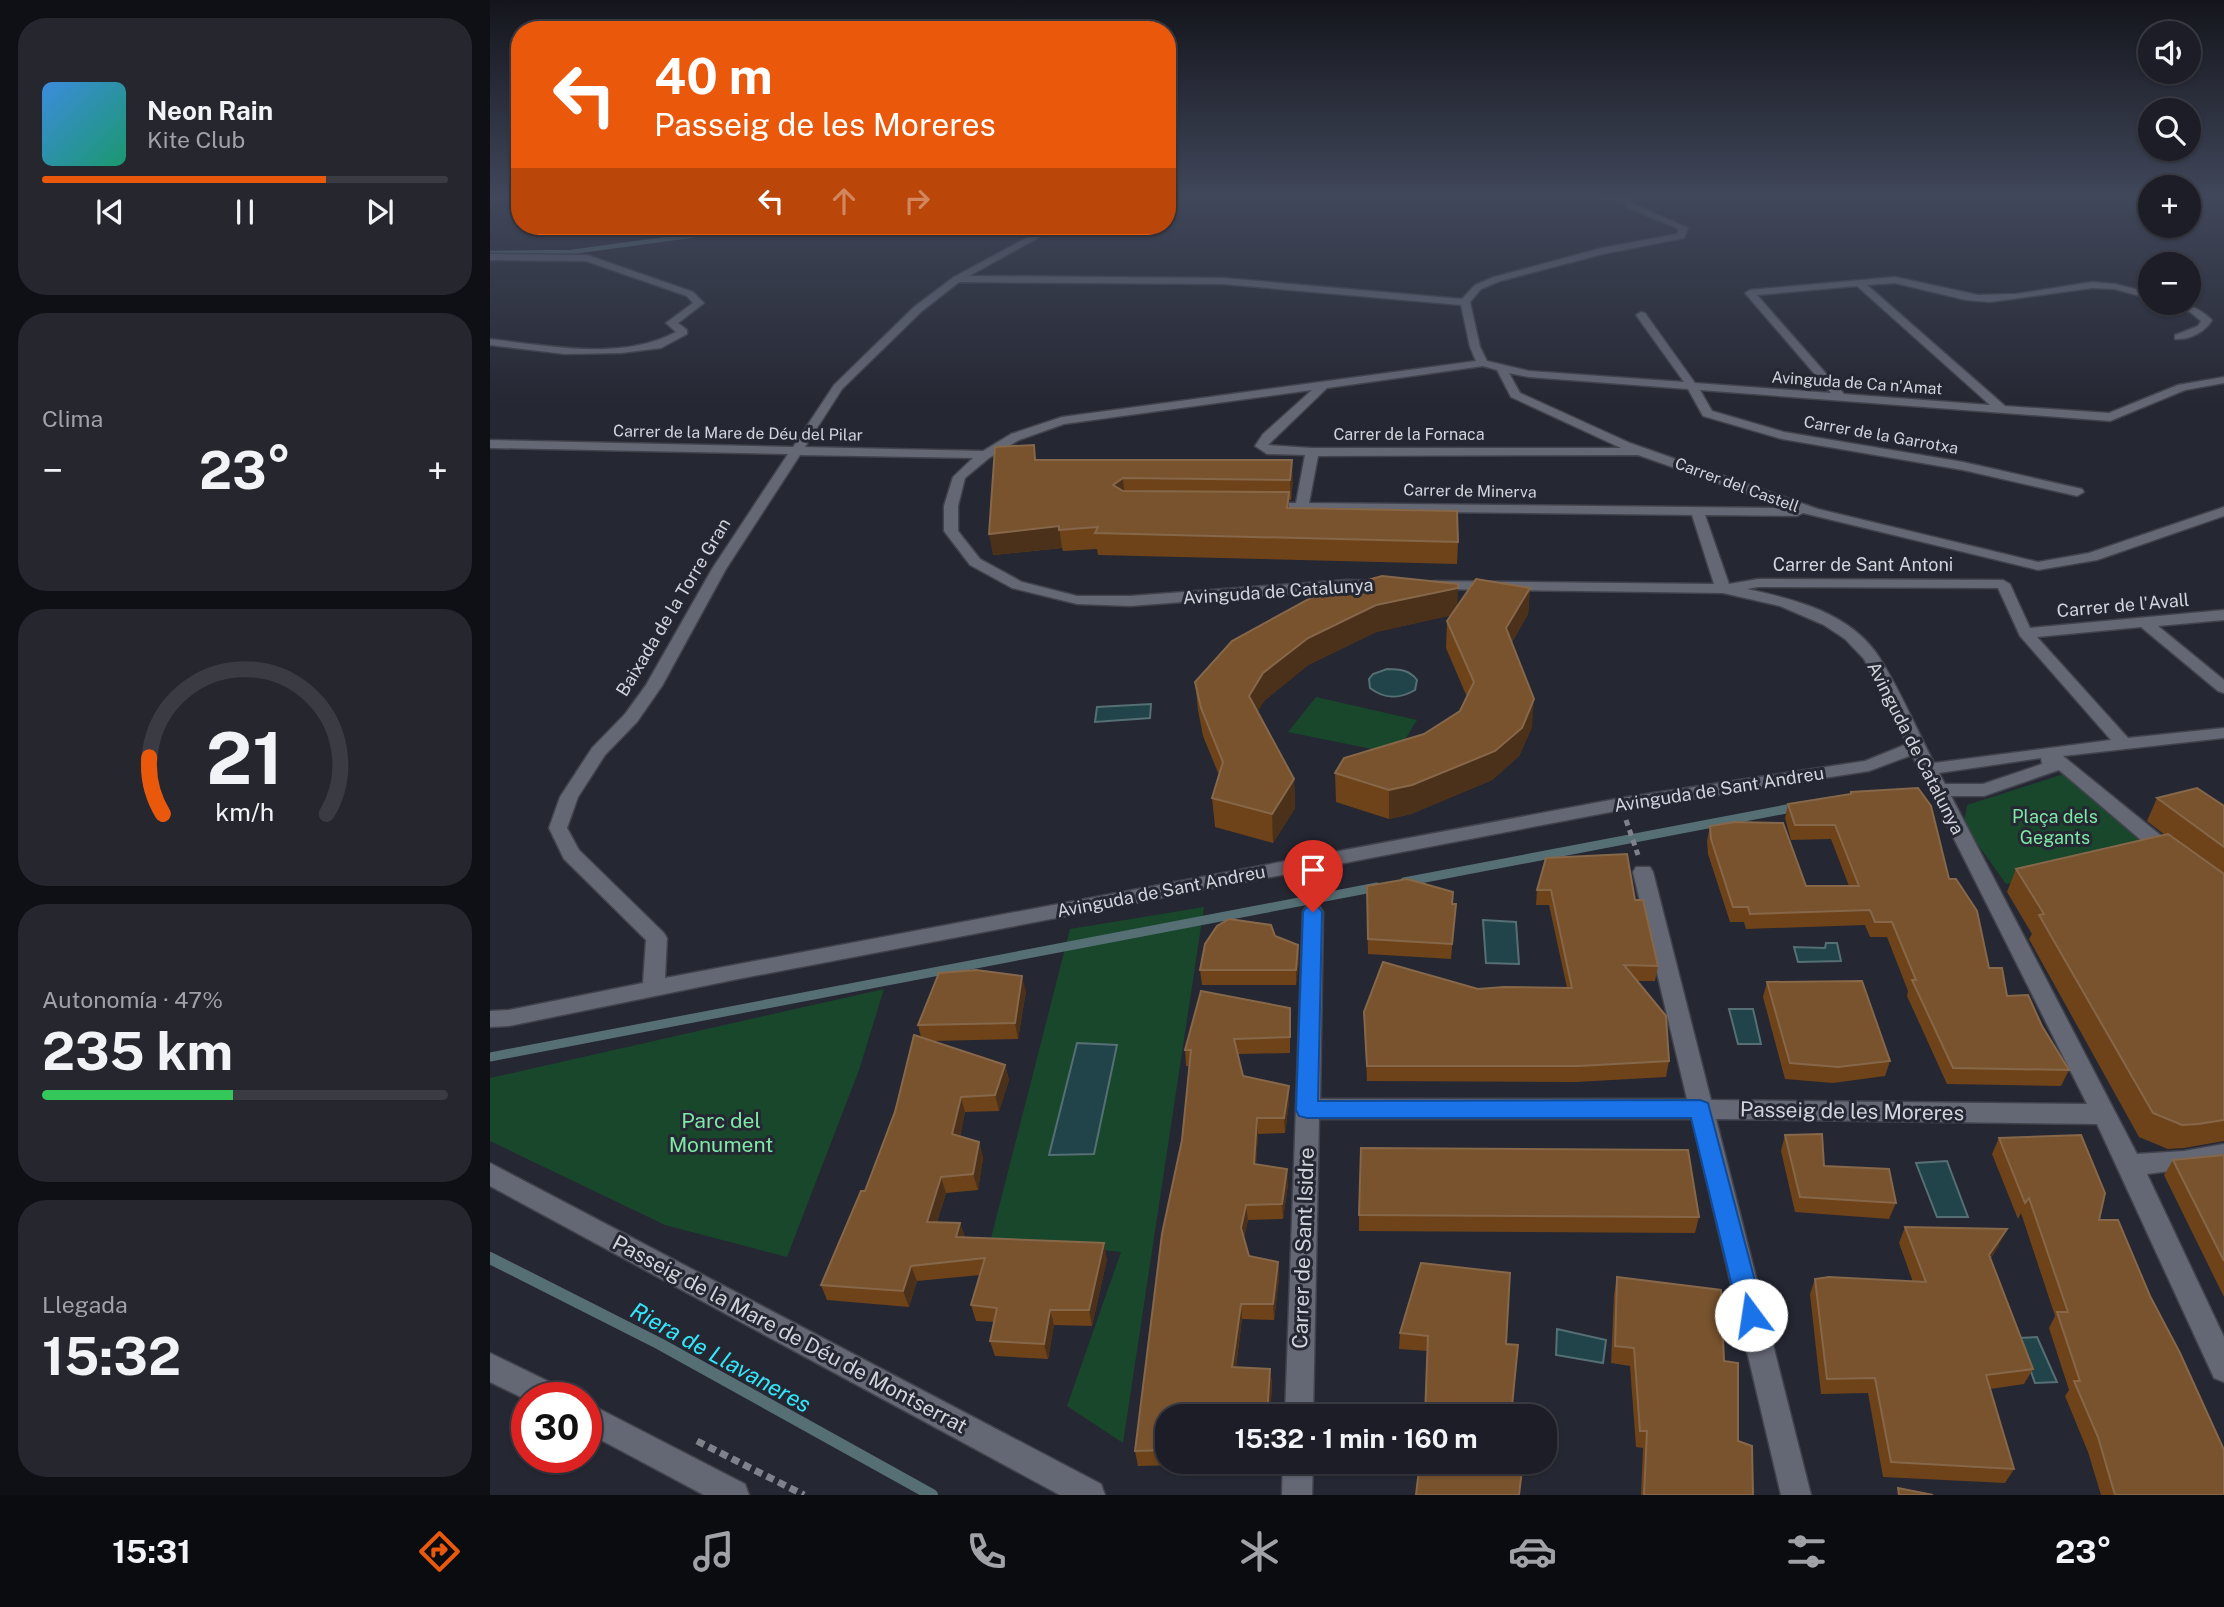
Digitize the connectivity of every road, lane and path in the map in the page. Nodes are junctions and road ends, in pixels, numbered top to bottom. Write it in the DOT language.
graph roads {
  1 [pos="612,267"];
  2 [pos="980,267"];
  3 [pos="1543,267"];
  4 [pos="957,279"];
  5 [pos="1860,285"];
  6 [pos="2138,293"];
  7 [pos="1465,302"];
  8 [pos="1641,315"];
  9 [pos="2200,315"];
  10 [pos="2179,337"];
  11 [pos="490,342"];
  12 [pos="1483,363"];
  13 [pos="1501,367"];
  14 [pos="2224,380"];
  15 [pos="1322,387"];
  16 [pos="1695,387"];
  17 [pos="1841,397"];
  18 [pos="2001,409"];
  19 [pos="490,444"];
  20 [pos="795,449"];
  21 [pos="1312,452"];
  22 [pos="1644,452"];
  23 [pos="985,455"];
  24 [pos="2077,492"];
  25 [pos="1247,507"];
  26 [pos="1302,507"];
  27 [pos="1697,511"];
  28 [pos="2224,511"];
  29 [pos="1814,512"];
  30 [pos="1388,584"];
  31 [pos="1416,585"];
  32 [pos="1723,589"];
  33 [pos="2224,615"];
  34 [pos="2144,622"];
  35 [pos="2025,633"];
  36 [pos="2224,688"];
  37 [pos="2224,733"];
  38 [pos="2123,743"];
  39 [pos="1914,747"];
  40 [pos="2048,752"];
  41 [pos="1933,780"];
  42 [pos="1621,804"];
  43 [pos="2186,865"];
  44 [pos="1643,872"];
  45 [pos="1313,912"];
  46 [pos="653,988"];
  47 [pos="490,1019"];
  48 [pos="1700,1109"];
  49 [pos="1307,1110"];
  50 [pos="2104,1114"];
  51 [pos="2224,1154"];
  52 [pos="2130,1165"];
  53 [pos="490,1174"];
  54 [pos="490,1367"];
  55 [pos="2224,1368"];
  56 [pos="520,1382"];
  57 [pos="1299,1404"];
  58 [pos="602,1425"];
  59 [pos="1298,1474"];
  60 [pos="734,1495"];
  61 [pos="1090,1495"];
  62 [pos="1297,1495"];
  63 [pos="1796,1495"];
  1 -- 11 [label="street"];
  2 -- 4 [label="street, Baixada de la Torre Gran"];
  3 -- 7 [label="street"];
  4 -- 7 [label="street"];
  4 -- 20 [label="street, Baixada de la Torre Gran"];
  5 -- 6 [label="street"];
  5 -- 17 [label="street"];
  5 -- 18 [label="street"];
  7 -- 12 [label="street"];
  8 -- 16 [label="street, Carrer de la Garrotxa"];
  9 -- 10 [label="street"];
  12 -- 13 [label="street, Avinguda de Ca n'Amat"];
  12 -- 15 [label="street, Avinguda de Catalunya"];
  13 -- 16 [label="street, Avinguda de Ca n'Amat"];
  13 -- 22 [label="street, Carrer del Castell"];
  14 -- 18 [label="street, Avinguda de Ca n'Amat"];
  15 -- 21 [label="street, Carrer de la Fornaca"];
  15 -- 23 [label="street, Avinguda de Catalunya"];
  16 -- 17 [label="street, Avinguda de Ca n'Amat"];
  16 -- 24 [label="street, Carrer de la Garrotxa"];
  17 -- 18 [label="street, Avinguda de Ca n'Amat"];
  19 -- 20 [label="street, Carrer de la Mare de Déu del Pilar"];
  20 -- 23 [label="street, Carrer de la Mare de Déu del Pilar"];
  20 -- 46 [label="street, Baixada de la Torre Gran"];
  21 -- 22 [label="street, Carrer de la Fornaca"];
  21 -- 26 [label="street"];
  22 -- 29 [label="street, Carrer del Castell"];
  23 -- 30 [label="street, Avinguda de Catalunya"];
  25 -- 26 [label="street, Carrer de Minerva"];
  26 -- 27 [label="street, Carrer de Minerva"];
  27 -- 29 [label="street, Carrer de Minerva"];
  27 -- 32 [label="street"];
  28 -- 29 [label="street, Carrer del Castell"];
  31 -- 32 [label="street, Avinguda de Catalunya"];
  32 -- 35 [label="street, Carrer de Sant Antoni"];
  32 -- 39 [label="street, Avinguda de Catalunya"];
  33 -- 34 [label="street, Carrer de l'Avall"];
  34 -- 35 [label="street, Carrer de l'Avall"];
  34 -- 36 [label="street"];
  35 -- 38 [label="street"];
  37 -- 38 [label="street"];
  38 -- 40 [label="street"];
  39 -- 41 [label="street, Avinguda de Catalunya"];
  39 -- 42 [label="street, Avinguda de Sant Andreu"];
  40 -- 41 [label="street"];
  40 -- 41 [label="street"];
  40 -- 43 [label="street"];
  41 -- 50 [label="street, Avinguda de Catalunya"];
  42 -- 44 [label="path"];
  42 -- 46 [label="street, Avinguda de Sant Andreu"];
  44 -- 48 [label="street"];
  45 -- 49 [label="street, Carrer de Sant Isidre"];
  46 -- 47 [label="street, Avinguda de Sant Andreu"];
  48 -- 49 [label="street, Passeig de les Moreres"];
  48 -- 50 [label="street, Passeig de les Moreres"];
  48 -- 63 [label="street"];
  49 -- 57 [label="street, Carrer de Sant Isidre"];
  50 -- 52 [label="street, Avinguda de Catalunya"];
  51 -- 52 [label="street"];
  52 -- 55 [label="street, Avinguda de Catalunya"];
  53 -- 61 [label="street, Passeig de la Mare de Déu de Montserrat"];
  54 -- 56 [label="street"];
  58 -- 60 [label="street"];
  59 -- 62 [label="street"];
}
